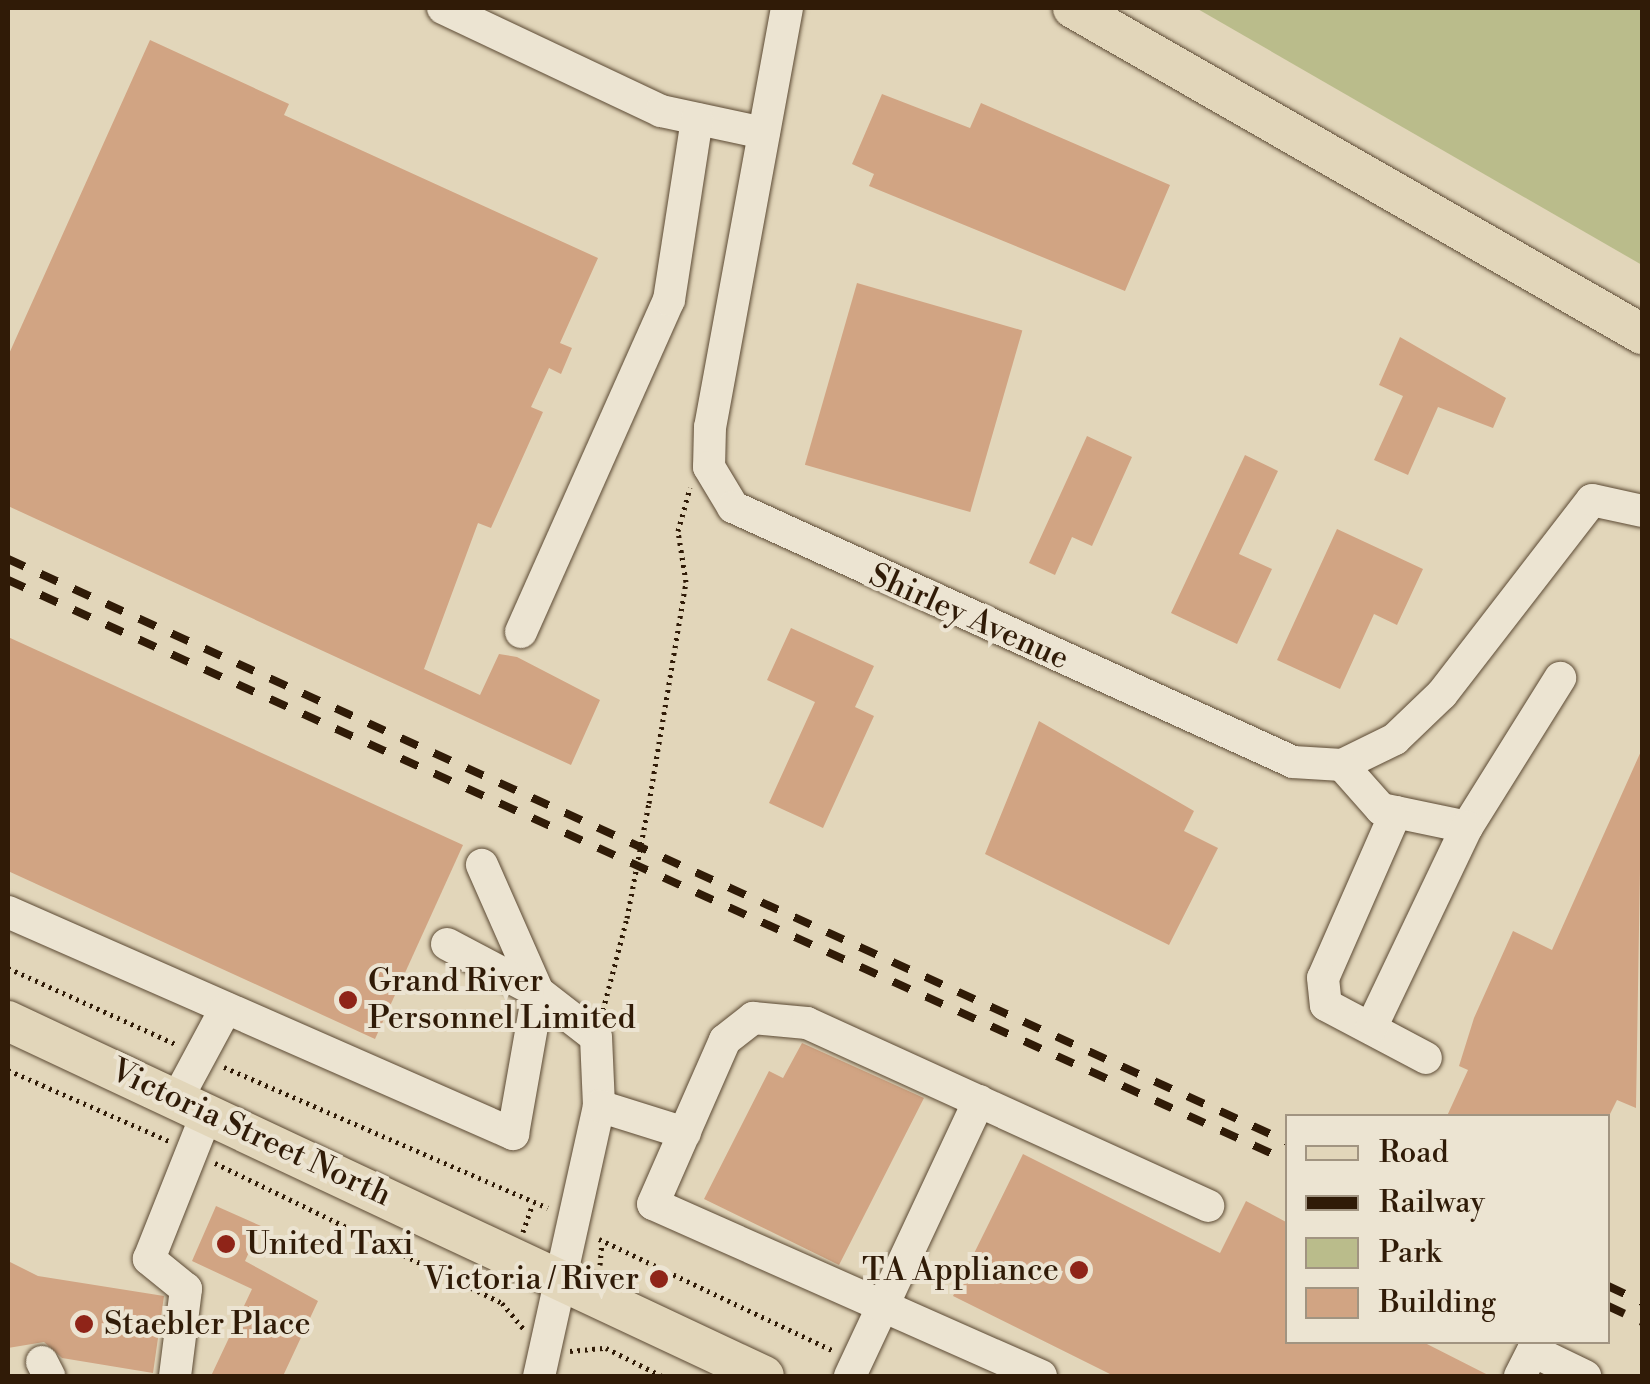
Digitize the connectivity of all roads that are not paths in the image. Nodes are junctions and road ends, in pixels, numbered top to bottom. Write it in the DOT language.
graph roads {
  1 [pos="443,8"];
  2 [pos="788,8"];
  3 [pos="1073,8"];
  4 [pos="696,118"];
  5 [pos="764,133"];
  6 [pos="1642,334"];
  7 [pos="1642,510"];
  8 [pos="520,632"];
  9 [pos="1560,678"];
  10 [pos="1342,764"];
  11 [pos="1396,812"];
  12 [pos="1466,826"];
  13 [pos="482,865"];
  14 [pos="8,912"];
  15 [pos="447,944"];
  16 [pos="538,992"];
  17 [pos="226,1008"];
  18 [pos="8,1021"];
  19 [pos="1371,1028"];
  20 [pos="1426,1058"];
  21 [pos="979,1102"];
  22 [pos="192,1106"];
  23 [pos="598,1106"];
  24 [pos="685,1133"];
  25 [pos="1208,1206"];
  26 [pos="562,1276"];
  27 [pos="883,1300"];
  28 [pos="853,1369"];
  29 [pos="175,1376"];
  30 [pos="539,1376"];
  31 [pos="764,1376"];
  32 [pos="1041,1376"];
  33 [pos="1520,1376"];
  34 [pos="1585,1376"];
  1 -- 4 [label="street"];
  2 -- 5 [label="street"];
  3 -- 6 [label="main road"];
  4 -- 5 [label="street"];
  4 -- 8 [label="street"];
  5 -- 10 [label="street, Shirley Avenue"];
  7 -- 10 [label="street, Shirley Avenue"];
  9 -- 12 [label="street"];
  10 -- 11 [label="street"];
  11 -- 12 [label="street"];
  11 -- 19 [label="street"];
  12 -- 19 [label="street"];
  13 -- 16 [label="street"];
  14 -- 17 [label="street"];
  15 -- 16 [label="street"];
  16 -- 17 [label="street"];
  16 -- 23 [label="street"];
  17 -- 22 [label="street"];
  18 -- 22 [label="main road, Victoria Street North"];
  19 -- 20 [label="street"];
  21 -- 24 [label="street"];
  21 -- 25 [label="street"];
  21 -- 27 [label="street"];
  22 -- 26 [label="main road, Victoria Street North"];
  22 -- 29 [label="street"];
  23 -- 24 [label="street"];
  23 -- 26 [label="street"];
  24 -- 27 [label="street"];
  26 -- 30 [label="street"];
  26 -- 31 [label="main road, Victoria Street North"];
  27 -- 28 [label="street"];
  27 -- 32 [label="street"];
  33 -- 34 [label="street"];
}
